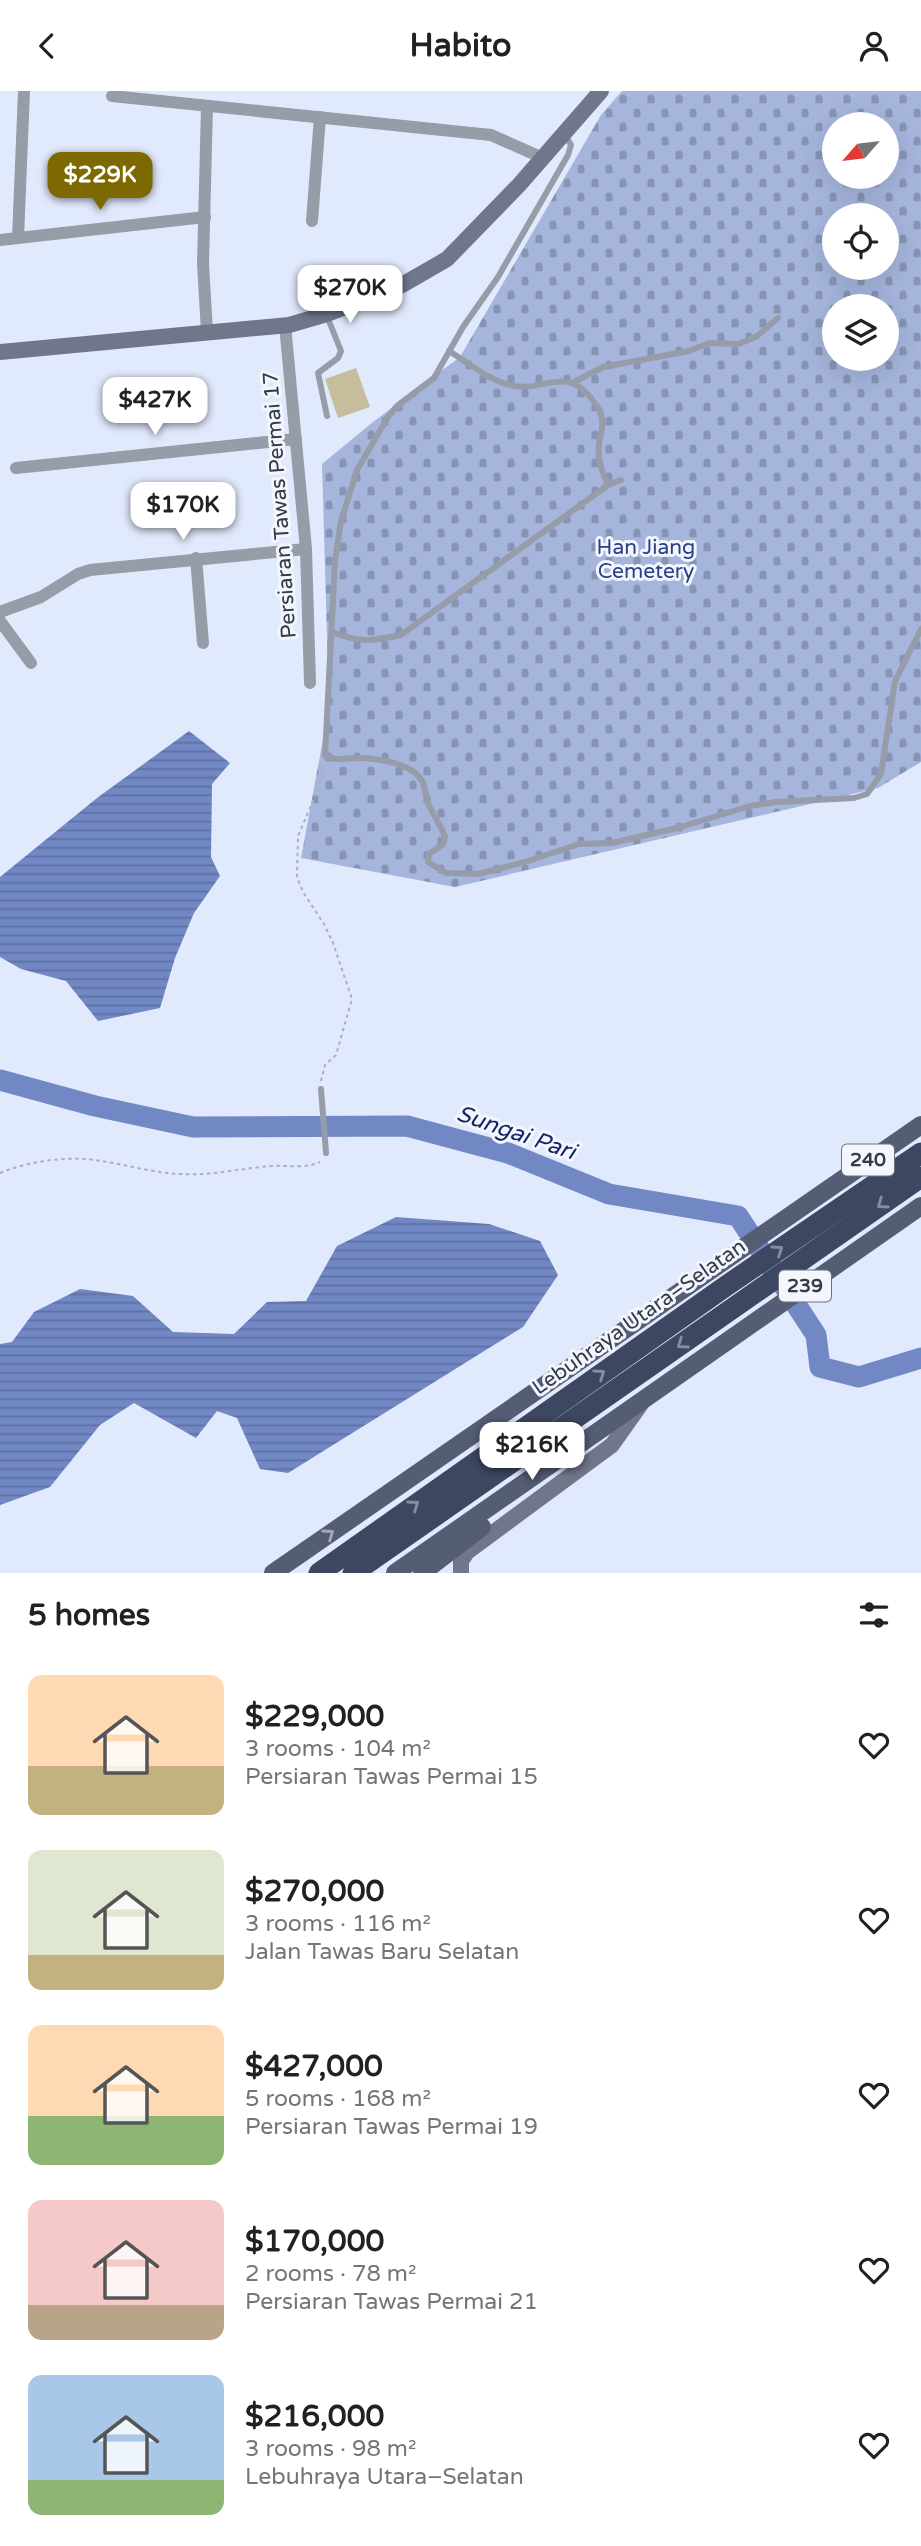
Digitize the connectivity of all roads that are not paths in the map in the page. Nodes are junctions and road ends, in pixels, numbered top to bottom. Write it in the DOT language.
graph roads {
  1 [pos="24,91"];
  2 [pos="601,91"];
  3 [pos="112,96"];
  4 [pos="208,106"];
  5 [pos="320,117"];
  6 [pos="564,134"];
  7 [pos="543,158"];
  8 [pos="205,216"];
  9 [pos="312,221"];
  10 [pos="18,238"];
  11 [pos="0,240"];
  12 [pos="327,314"];
  13 [pos="778,318"];
  14 [pos="285,325"];
  15 [pos="207,332"];
  16 [pos="449,351"];
  17 [pos="0,352"];
  18 [pos="575,382"];
  19 [pos="327,417"];
  20 [pos="296,439"];
  21 [pos="16,468"];
  22 [pos="621,479"];
  23 [pos="608,485"];
  24 [pos="306,549"];
  25 [pos="196,558"];
  26 [pos="0,611"];
  27 [pos="0,621"];
  28 [pos="921,629"];
  29 [pos="332,632"];
  30 [pos="203,643"];
  31 [pos="31,663"];
  32 [pos="310,683"];
  33 [pos="321,1089"];
  34 [pos="921,1125"];
  35 [pos="326,1153"];
  36 [pos="921,1153"];
  37 [pos="921,1177"];
  38 [pos="919,1208"];
  39 [pos="642,1402"];
  40 [pos="543,1470"];
  41 [pos="277,1570"];
  42 [pos="264,1573"];
  43 [pos="319,1573"];
  44 [pos="353,1573"];
  45 [pos="395,1573"];
  46 [pos="422,1573"];
  47 [pos="461,1573"];
  1 -- 10 [label="street"];
  2 -- 6 [label="street"];
  3 -- 4 [label="street"];
  4 -- 5 [label="street"];
  4 -- 8 [label="street"];
  5 -- 7 [label="street"];
  5 -- 9 [label="street"];
  6 -- 7 [label="street"];
  6 -- 16 [label="lane"];
  7 -- 12 [label="street"];
  8 -- 10 [label="street"];
  8 -- 15 [label="street"];
  10 -- 11 [label="street"];
  12 -- 14 [label="street"];
  12 -- 19 [label="lane"];
  13 -- 18 [label="lane"];
  14 -- 15 [label="street"];
  14 -- 20 [label="street, Persiaran Tawas Permai 17"];
  15 -- 17 [label="street"];
  16 -- 18 [label="lane"];
  16 -- 29 [label="lane"];
  18 -- 23 [label="lane"];
  20 -- 21 [label="street"];
  20 -- 24 [label="street, Persiaran Tawas Permai 17"];
  22 -- 23 [label="lane"];
  23 -- 29 [label="lane"];
  24 -- 25 [label="street"];
  24 -- 32 [label="street, Persiaran Tawas Permai 17"];
  25 -- 26 [label="street"];
  25 -- 30 [label="street"];
  27 -- 31 [label="street"];
  28 -- 29 [label="lane"];
  33 -- 35 [label="lane"];
  41 -- 34 [label="main road, 240, one-way"];
  43 -- 36 [label="highway, Lebuhraya Utara–Selatan, one-way"];
  37 -- 44 [label="highway, one-way"];
  38 -- 39 [label="main road, 239"];
  39 -- 40 [label="main road, 239"];
  39 -- 47 [label="street"];
  40 -- 45 [label="main road, 239"];
  40 -- 46 [label="main road"];
  41 -- 42 [label="main road"];
}
